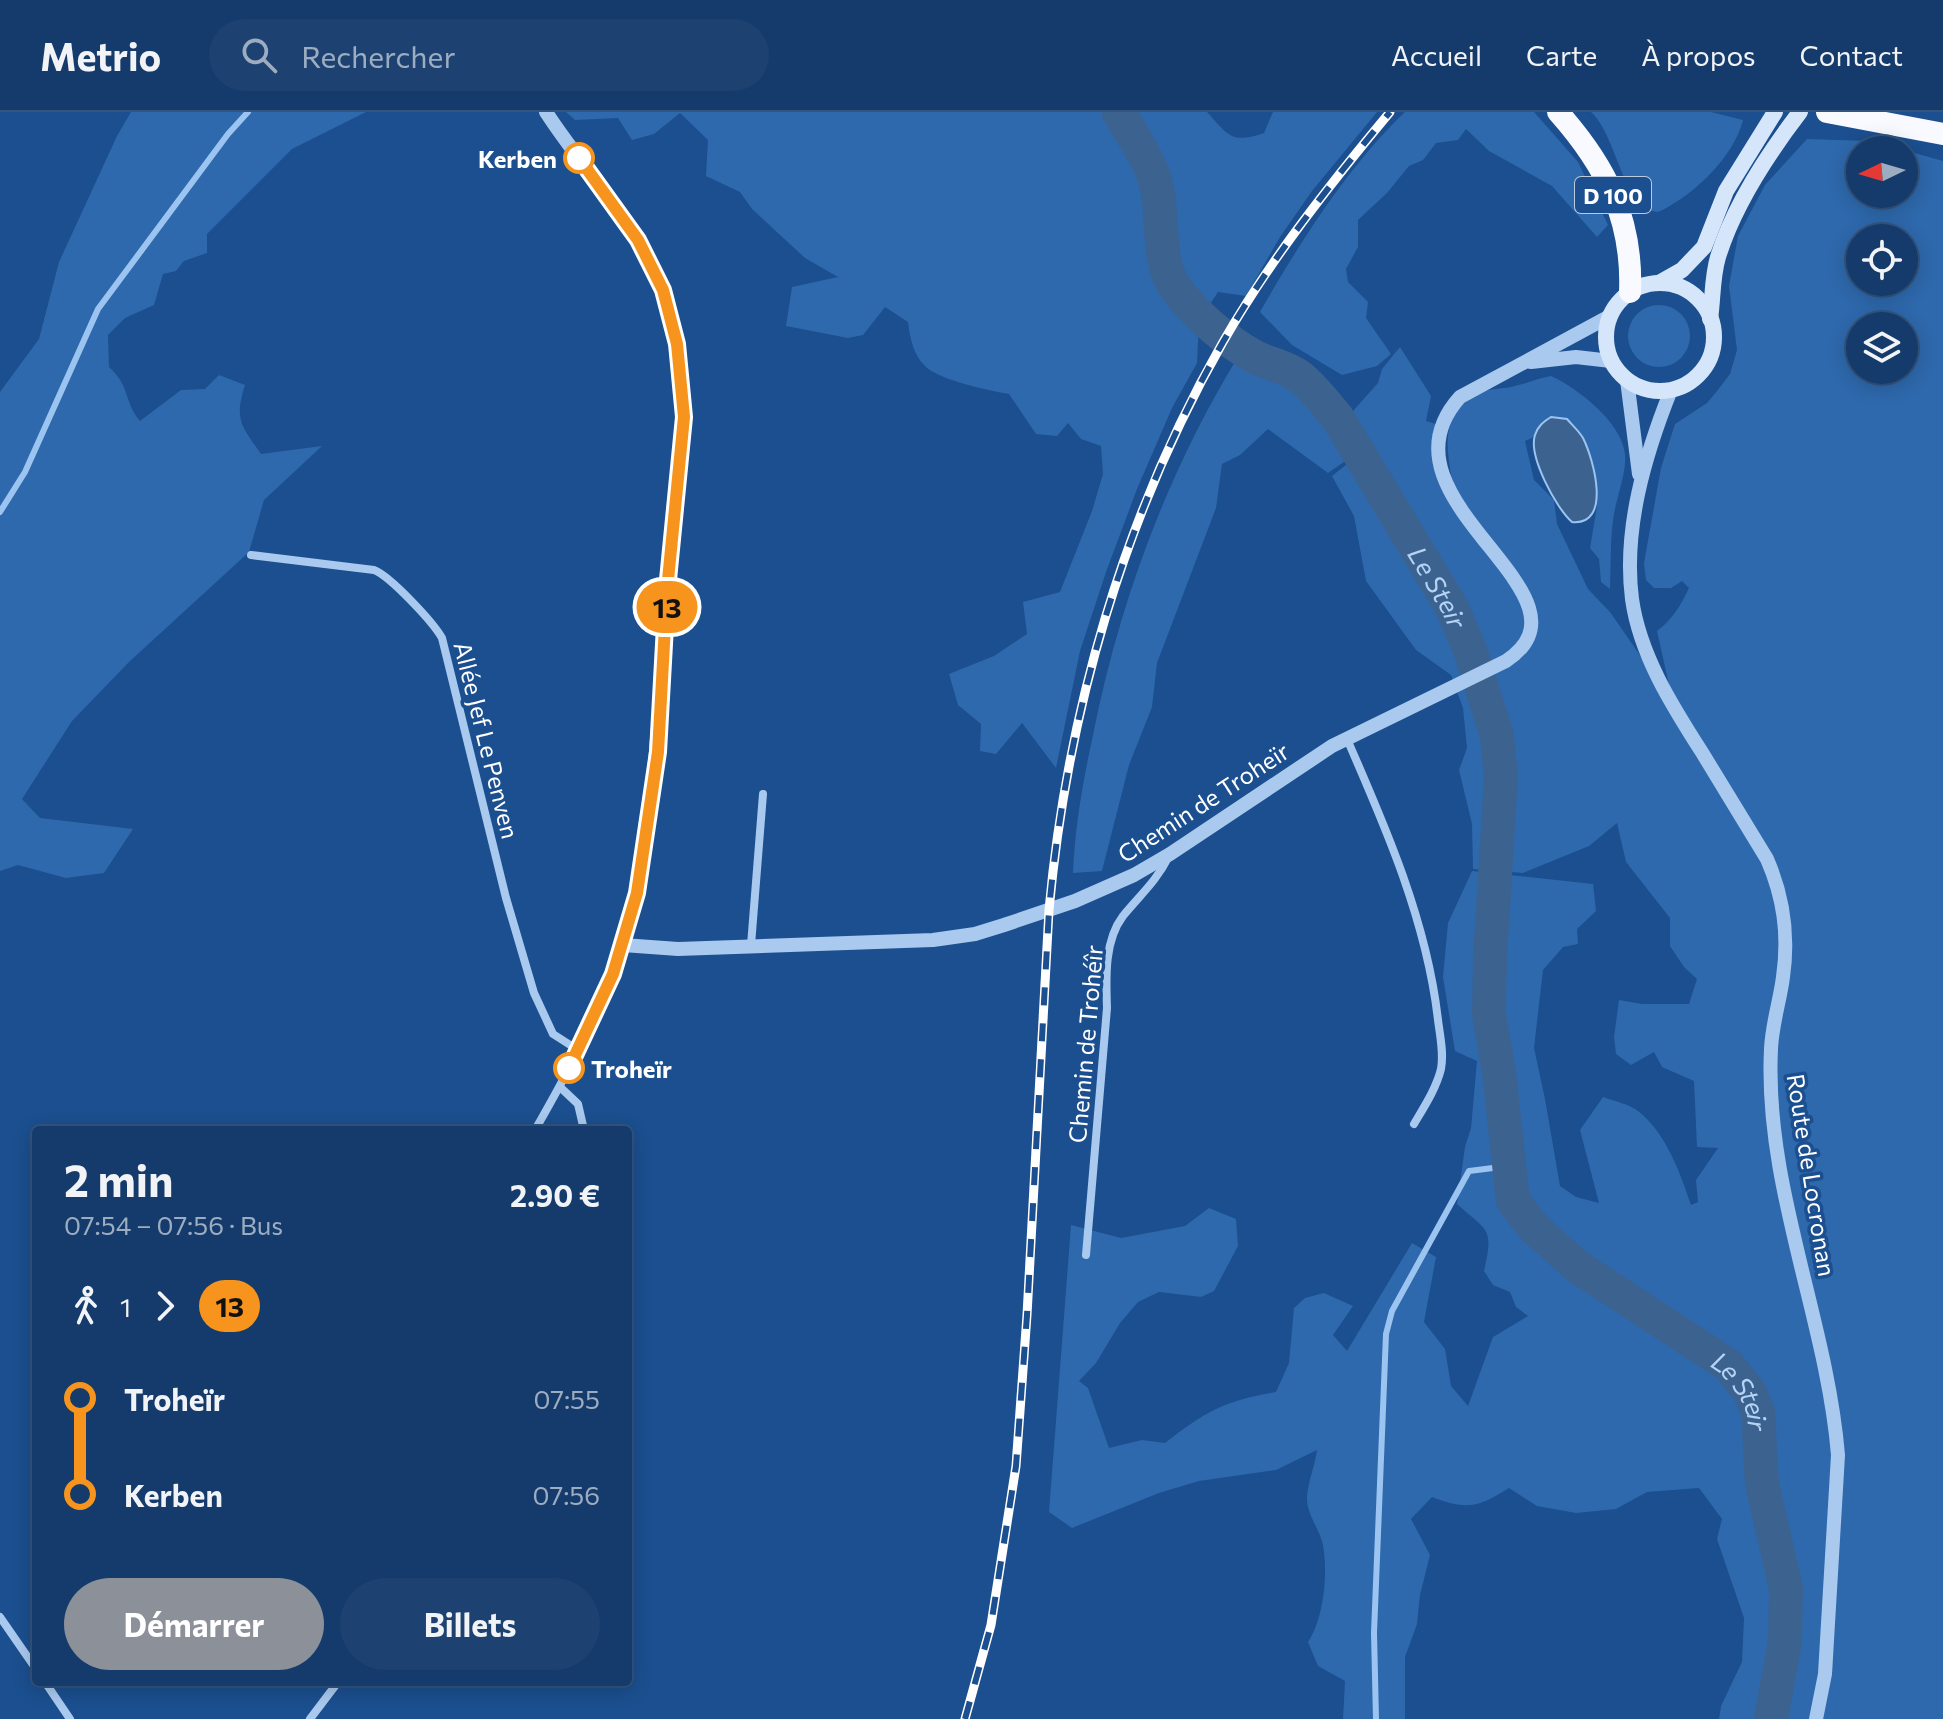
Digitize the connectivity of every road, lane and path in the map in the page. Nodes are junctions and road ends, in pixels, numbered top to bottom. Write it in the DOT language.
graph roads {
  1 [pos="546,112"];
  2 [pos="1558,112"];
  3 [pos="1775,112"];
  4 [pos="1800,112"];
  5 [pos="1837,114"];
  6 [pos="1943,134"];
  7 [pos="1659,283"];
  8 [pos="1630,292"];
  9 [pos="1610,316"];
  10 [pos="1710,319"];
  11 [pos="1611,361"];
  12 [pos="1519,365"];
  13 [pos="1627,380"];
  14 [pos="1671,390"];
  15 [pos="1640,481"];
  16 [pos="251,555"];
  17 [pos="1347,739"];
  18 [pos="763,794"];
  19 [pos="1170,854"];
  20 [pos="623,945"];
  21 [pos="751,945"];
  22 [pos="578,1050"];
  23 [pos="560,1087"];
  24 [pos="1414,1124"];
  25 [pos="537,1126"];
  26 [pos="583,1126"];
  27 [pos="1086,1255"];
  28 [pos="0,1617"];
  29 [pos="32,1663"];
  30 [pos="48,1686"];
  31 [pos="335,1686"];
  32 [pos="70,1719"];
  33 [pos="310,1719"];
  34 [pos="1816,1719"];
  1 -- 20 [label="street"];
  2 -- 8 [label="highway, D 100"];
  3 -- 7 [label="main road"];
  4 -- 10 [label="main road"];
  5 -- 6 [label="highway"];
  7 -- 8 [label="main road"];
  7 -- 10 [label="main road"];
  8 -- 9 [label="main road"];
  9 -- 11 [label="main road"];
  9 -- 12 [label="street, Chemin de Troheïr"];
  10 -- 14 [label="main road"];
  11 -- 12 [label="street, Chemin de Troheïr"];
  11 -- 13 [label="main road"];
  12 -- 17 [label="street, Chemin de Troheïr"];
  13 -- 14 [label="main road"];
  13 -- 15 [label="street, Route de Locronan"];
  14 -- 15 [label="street, Route de Locronan"];
  15 -- 34 [label="street, Route de Locronan"];
  16 -- 22 [label="street, Allée Jef Le Penven"];
  17 -- 19 [label="street, Chemin de Troheïr"];
  17 -- 24 [label="street"];
  18 -- 21 [label="street"];
  19 -- 21 [label="street, Chemin de Troheïr"];
  19 -- 27 [label="street, Chemin de Trohéîr"];
  20 -- 21 [label="street, Chemin de Troheïr"];
  20 -- 22 [label="street"];
  22 -- 23 [label="street"];
  23 -- 25 [label="street"];
  23 -- 26 [label="street"];
  28 -- 29 [label="street"];
  30 -- 32 [label="street"];
  31 -- 33 [label="street"];
}
